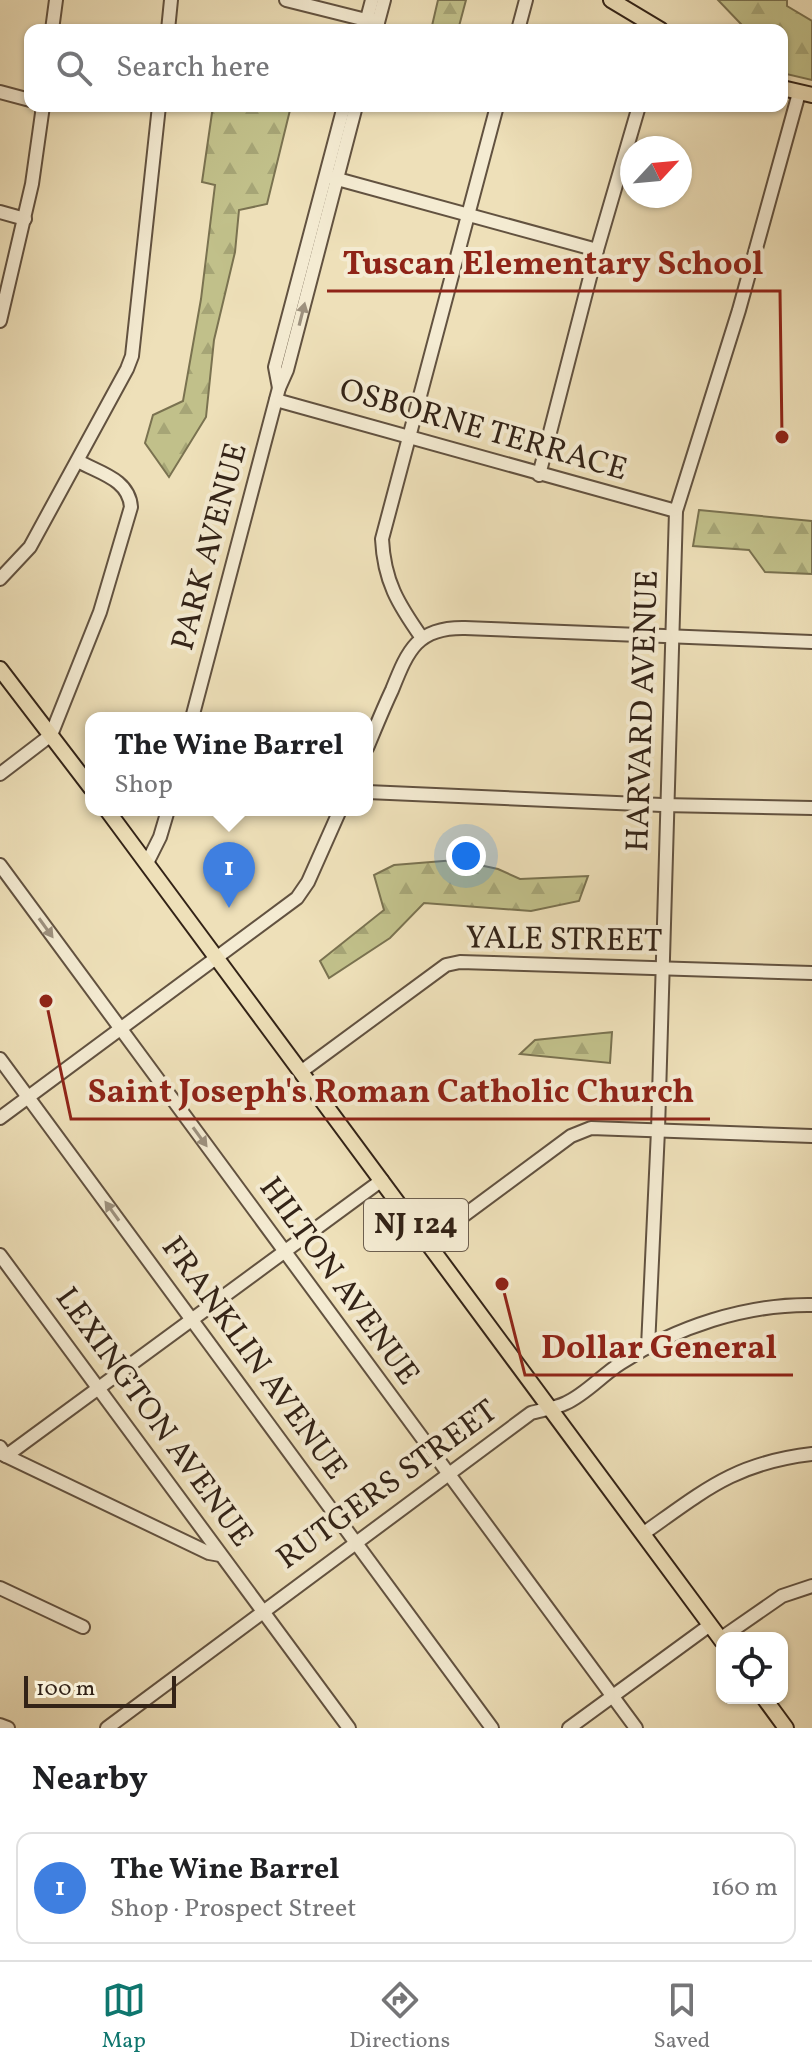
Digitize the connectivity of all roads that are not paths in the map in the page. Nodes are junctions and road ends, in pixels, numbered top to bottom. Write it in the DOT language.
graph roads {
  1 [pos="56,0"];
  2 [pos="171,0"];
  3 [pos="286,0"];
  4 [pos="372,0"];
  5 [pos="384,0"];
  6 [pos="526,0"];
  7 [pos="611,0"];
  8 [pos="53,24"];
  9 [pos="169,24"];
  10 [pos="364,24"];
  11 [pos="371,24"];
  12 [pos="372,24"];
  13 [pos="520,24"];
  14 [pos="651,24"];
  15 [pos="0,92"];
  16 [pos="806,94"];
  17 [pos="24,98"];
  18 [pos="42,112"];
  19 [pos="158,112"];
  20 [pos="343,112"];
  21 [pos="354,112"];
  22 [pos="495,112"];
  23 [pos="637,112"];
  24 [pos="331,178"];
  25 [pos="0,212"];
  26 [pos="469,214"];
  27 [pos="25,219"];
  28 [pos="597,250"];
  29 [pos="0,321"];
  30 [pos="277,394"];
  31 [pos="411,437"];
  32 [pos="78,461"];
  33 [pos="539,475"];
  34 [pos="676,511"];
  35 [pos="0,579"];
  36 [pos="422,638"];
  37 [pos="672,638"];
  38 [pos="812,642"];
  39 [pos="0,669"];
  40 [pos="194,712"];
  41 [pos="373,734"];
  42 [pos="51,735"];
  43 [pos="0,774"];
  44 [pos="85,780"];
  45 [pos="373,792"];
  46 [pos="667,805"];
  47 [pos="812,808"];
  48 [pos="112,816"];
  49 [pos="166,816"];
  50 [pos="337,816"];
  51 [pos="147,863"];
  52 [pos="0,865"];
  53 [pos="217,960"];
  54 [pos="662,968"];
  55 [pos="812,973"];
  56 [pos="121,1029"];
  57 [pos="0,1059"];
  58 [pos="302,1071"];
  59 [pos="28,1097"];
  60 [pos="0,1118"];
  61 [pos="658,1130"];
  62 [pos="812,1136"];
  63 [pos="382,1180"];
  64 [pos="428,1242"];
  65 [pos="284,1251"];
  66 [pos="0,1255"];
  67 [pos="812,1305"];
  68 [pos="191,1319"];
  69 [pos="648,1347"];
  70 [pos="99,1389"];
  71 [pos="549,1408"];
  72 [pos="2,1452"];
  73 [pos="812,1454"];
  74 [pos="447,1474"];
  75 [pos="644,1533"];
  76 [pos="356,1543"];
  77 [pos="220,1555"];
  78 [pos="812,1586"];
  79 [pos="0,1588"];
  80 [pos="263,1611"];
  81 [pos="710,1625"];
  82 [pos="83,1627"];
  83 [pos="732,1632"];
  84 [pos="716,1633"];
  85 [pos="612,1696"];
  86 [pos="768,1704"];
  87 [pos="0,1725"];
  88 [pos="8,1728"];
  89 [pos="107,1728"];
  90 [pos="349,1728"];
  91 [pos="492,1728"];
  92 [pos="569,1728"];
  93 [pos="636,1728"];
  94 [pos="786,1728"];
  1 -- 8 [label="street"];
  2 -- 9 [label="street"];
  3 -- 10 [label="street"];
  4 -- 11 [label="street"];
  5 -- 12 [label="street"];
  6 -- 13 [label="street"];
  7 -- 14 [label="main road"];
  15 -- 17 [label="street"];
  16 -- 34 [label="street, HARVARD AVENUE"];
  18 -- 27 [label="street"];
  19 -- 32 [label="street"];
  20 -- 24 [label="street, PARK AVENUE"];
  21 -- 24 [label="street, PARK AVENUE"];
  22 -- 26 [label="street"];
  23 -- 28 [label="street"];
  24 -- 26 [label="street"];
  24 -- 30 [label="street, PARK AVENUE"];
  25 -- 27 [label="street"];
  26 -- 28 [label="street"];
  26 -- 31 [label="street"];
  27 -- 29 [label="street"];
  28 -- 33 [label="street"];
  30 -- 31 [label="street, OSBORNE TERRACE"];
  30 -- 40 [label="street, PARK AVENUE"];
  31 -- 33 [label="street, OSBORNE TERRACE"];
  31 -- 36 [label="street"];
  32 -- 35 [label="street"];
  32 -- 42 [label="street"];
  33 -- 34 [label="street, OSBORNE TERRACE"];
  34 -- 37 [label="street, HARVARD AVENUE"];
  36 -- 37 [label="street"];
  36 -- 41 [label="street"];
  37 -- 38 [label="street"];
  37 -- 46 [label="street, HARVARD AVENUE"];
  39 -- 42 [label="main road"];
  42 -- 43 [label="street"];
  42 -- 44 [label="main road"];
  45 -- 46 [label="street"];
  46 -- 47 [label="street"];
  46 -- 54 [label="street, HARVARD AVENUE"];
  48 -- 51 [label="main road, NJ 124"];
  49 -- 51 [label="street"];
  50 -- 53 [label="street"];
  51 -- 53 [label="main road, NJ 124"];
  52 -- 56 [label="street, HILTON AVENUE, one-way"];
  53 -- 56 [label="street"];
  53 -- 58 [label="main road, NJ 124"];
  54 -- 55 [label="street, YALE STREET"];
  54 -- 58 [label="street, YALE STREET"];
  54 -- 61 [label="street, HARVARD AVENUE"];
  56 -- 59 [label="street"];
  56 -- 65 [label="street, HILTON AVENUE, one-way"];
  57 -- 59 [label="street, FRANKLIN AVENUE"];
  58 -- 63 [label="main road, NJ 124"];
  59 -- 60 [label="street"];
  68 -- 59 [label="street, FRANKLIN AVENUE, one-way"];
  61 -- 62 [label="street"];
  61 -- 64 [label="street"];
  61 -- 69 [label="street, HARVARD AVENUE"];
  63 -- 64 [label="main road, NJ 124"];
  63 -- 65 [label="street"];
  64 -- 71 [label="main road, NJ 124"];
  65 -- 68 [label="street"];
  65 -- 74 [label="street, HILTON AVENUE"];
  66 -- 70 [label="street, LEXINGTON AVENUE"];
  67 -- 69 [label="street, RUTGERS STREET"];
  68 -- 70 [label="street"];
  68 -- 76 [label="street, FRANKLIN AVENUE"];
  69 -- 71 [label="street, RUTGERS STREET"];
  70 -- 72 [label="street"];
  70 -- 77 [label="street, LEXINGTON AVENUE"];
  71 -- 74 [label="street, RUTGERS STREET"];
  71 -- 75 [label="main road, NJ 124"];
  72 -- 77 [label="street"];
  73 -- 75 [label="street"];
  74 -- 76 [label="street, RUTGERS STREET"];
  74 -- 85 [label="street, HILTON AVENUE"];
  75 -- 81 [label="main road, NJ 124"];
  76 -- 80 [label="street, RUTGERS STREET"];
  76 -- 91 [label="street, FRANKLIN AVENUE"];
  77 -- 80 [label="street, LEXINGTON AVENUE"];
  78 -- 83 [label="street"];
  79 -- 82 [label="street"];
  80 -- 89 [label="street, RUTGERS STREET"];
  80 -- 90 [label="street, LEXINGTON AVENUE"];
  81 -- 84 [label="main road, NJ 124"];
  81 -- 85 [label="street"];
  85 -- 92 [label="street"];
  85 -- 93 [label="street, HILTON AVENUE"];
  86 -- 94 [label="main road"];
  87 -- 88 [label="street"];
}
